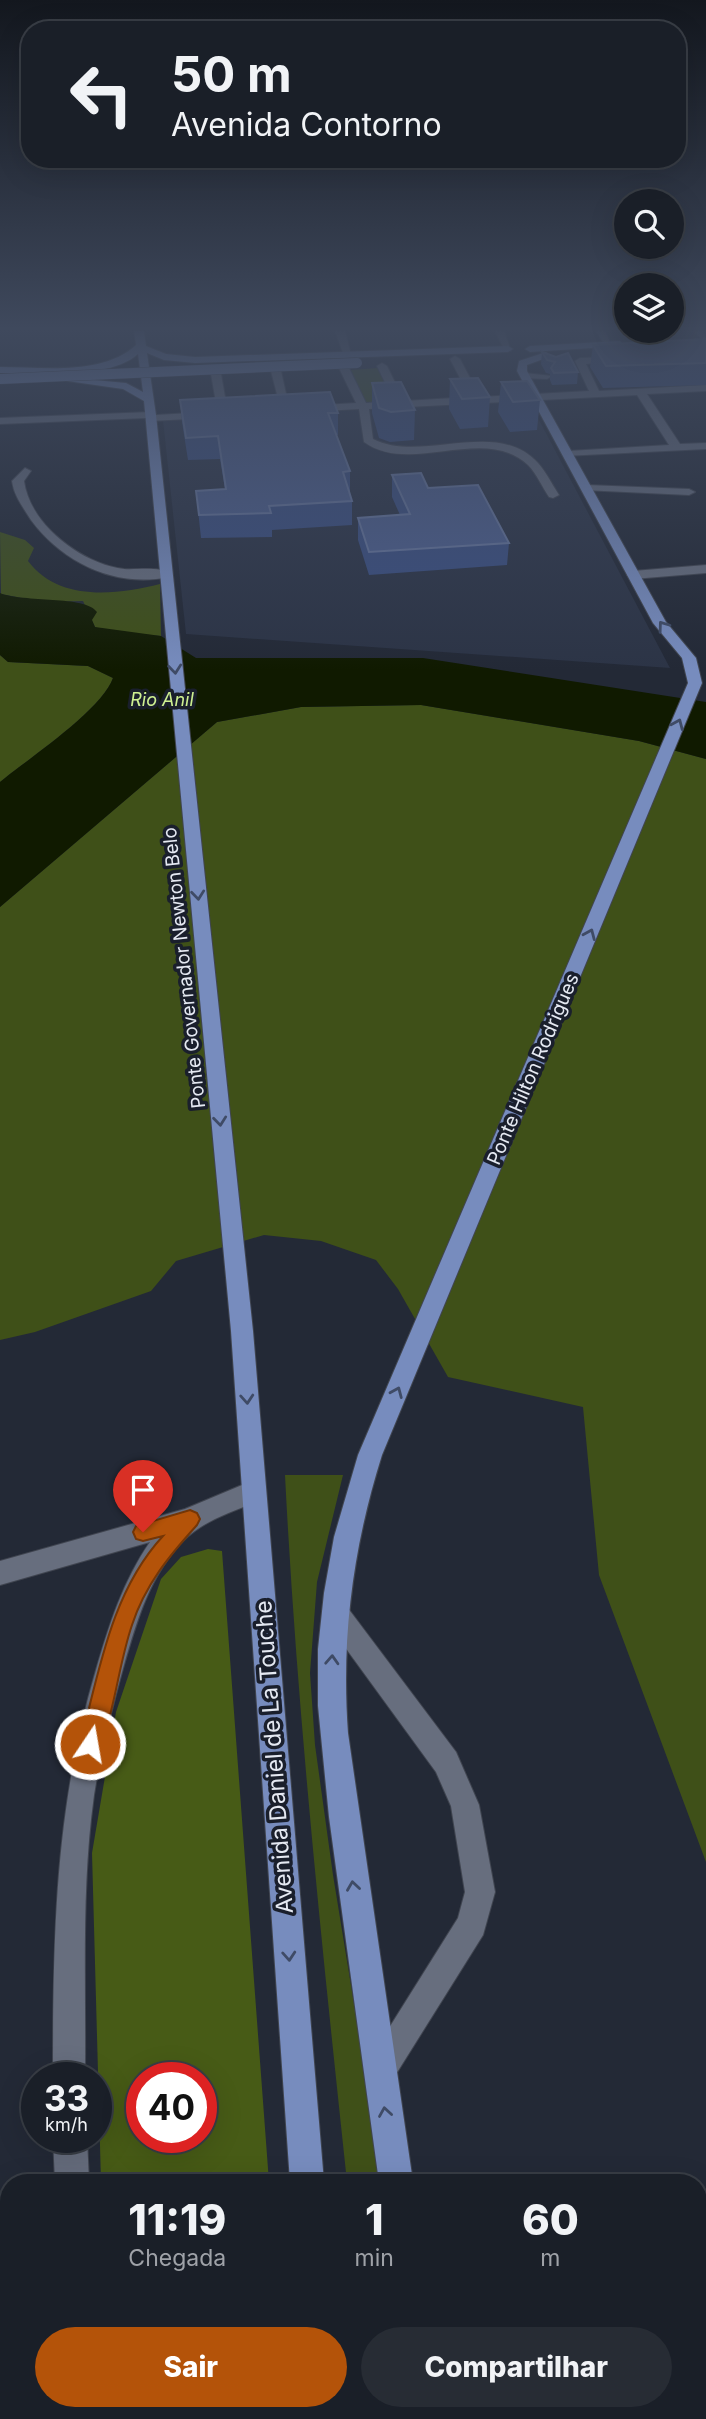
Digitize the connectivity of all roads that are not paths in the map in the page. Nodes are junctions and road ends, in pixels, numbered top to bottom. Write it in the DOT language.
graph roads {
  1 [pos="153,444"];
  2 [pos="373,444"];
  3 [pos="563,444"];
  4 [pos="675,444"];
  5 [pos="706,446"];
  6 [pos="677,447"];
  7 [pos="568,454"];
  8 [pos="24,471"];
  9 [pos="587,488"];
  10 [pos="689,492"];
  11 [pos="553,495"];
  12 [pos="706,569"];
  13 [pos="165,574"];
  14 [pos="633,575"];
  15 [pos="242,1331"];
  16 [pos="254,1491"];
  17 [pos="190,1519"];
  18 [pos="0,1573"];
  19 [pos="335,1612"];
  20 [pos="69,2062"];
  21 [pos="379,2073"];
  22 [pos="71,2153"];
  23 [pos="72,2174"];
  24 [pos="306,2174"];
  25 [pos="399,2174"];
  1 -- 13 [label="main road, Ponte Governador Newton Belo"];
  2 -- 11 [label="street"];
  3 -- 7 [label="main road"];
  4 -- 6 [label="street"];
  5 -- 6 [label="street"];
  6 -- 7 [label="street"];
  7 -- 9 [label="main road"];
  8 -- 13 [label="street"];
  9 -- 10 [label="street"];
  9 -- 14 [label="main road"];
  12 -- 14 [label="street"];
  13 -- 15 [label="main road, Ponte Governador Newton Belo, one-way"];
  19 -- 14 [label="main road, Ponte Hilton Rodrigues, one-way"];
  15 -- 16 [label="main road, Avenida Daniel de La Touche, one-way"];
  16 -- 17 [label="street"];
  16 -- 24 [label="main road, Avenida Daniel de La Touche, one-way"];
  17 -- 18 [label="street"];
  17 -- 20 [label="street"];
  21 -- 19 [label="main road, one-way"];
  19 -- 21 [label="street"];
  25 -- 21 [label="main road, one-way"];
  22 -- 23 [label="street"];
}
